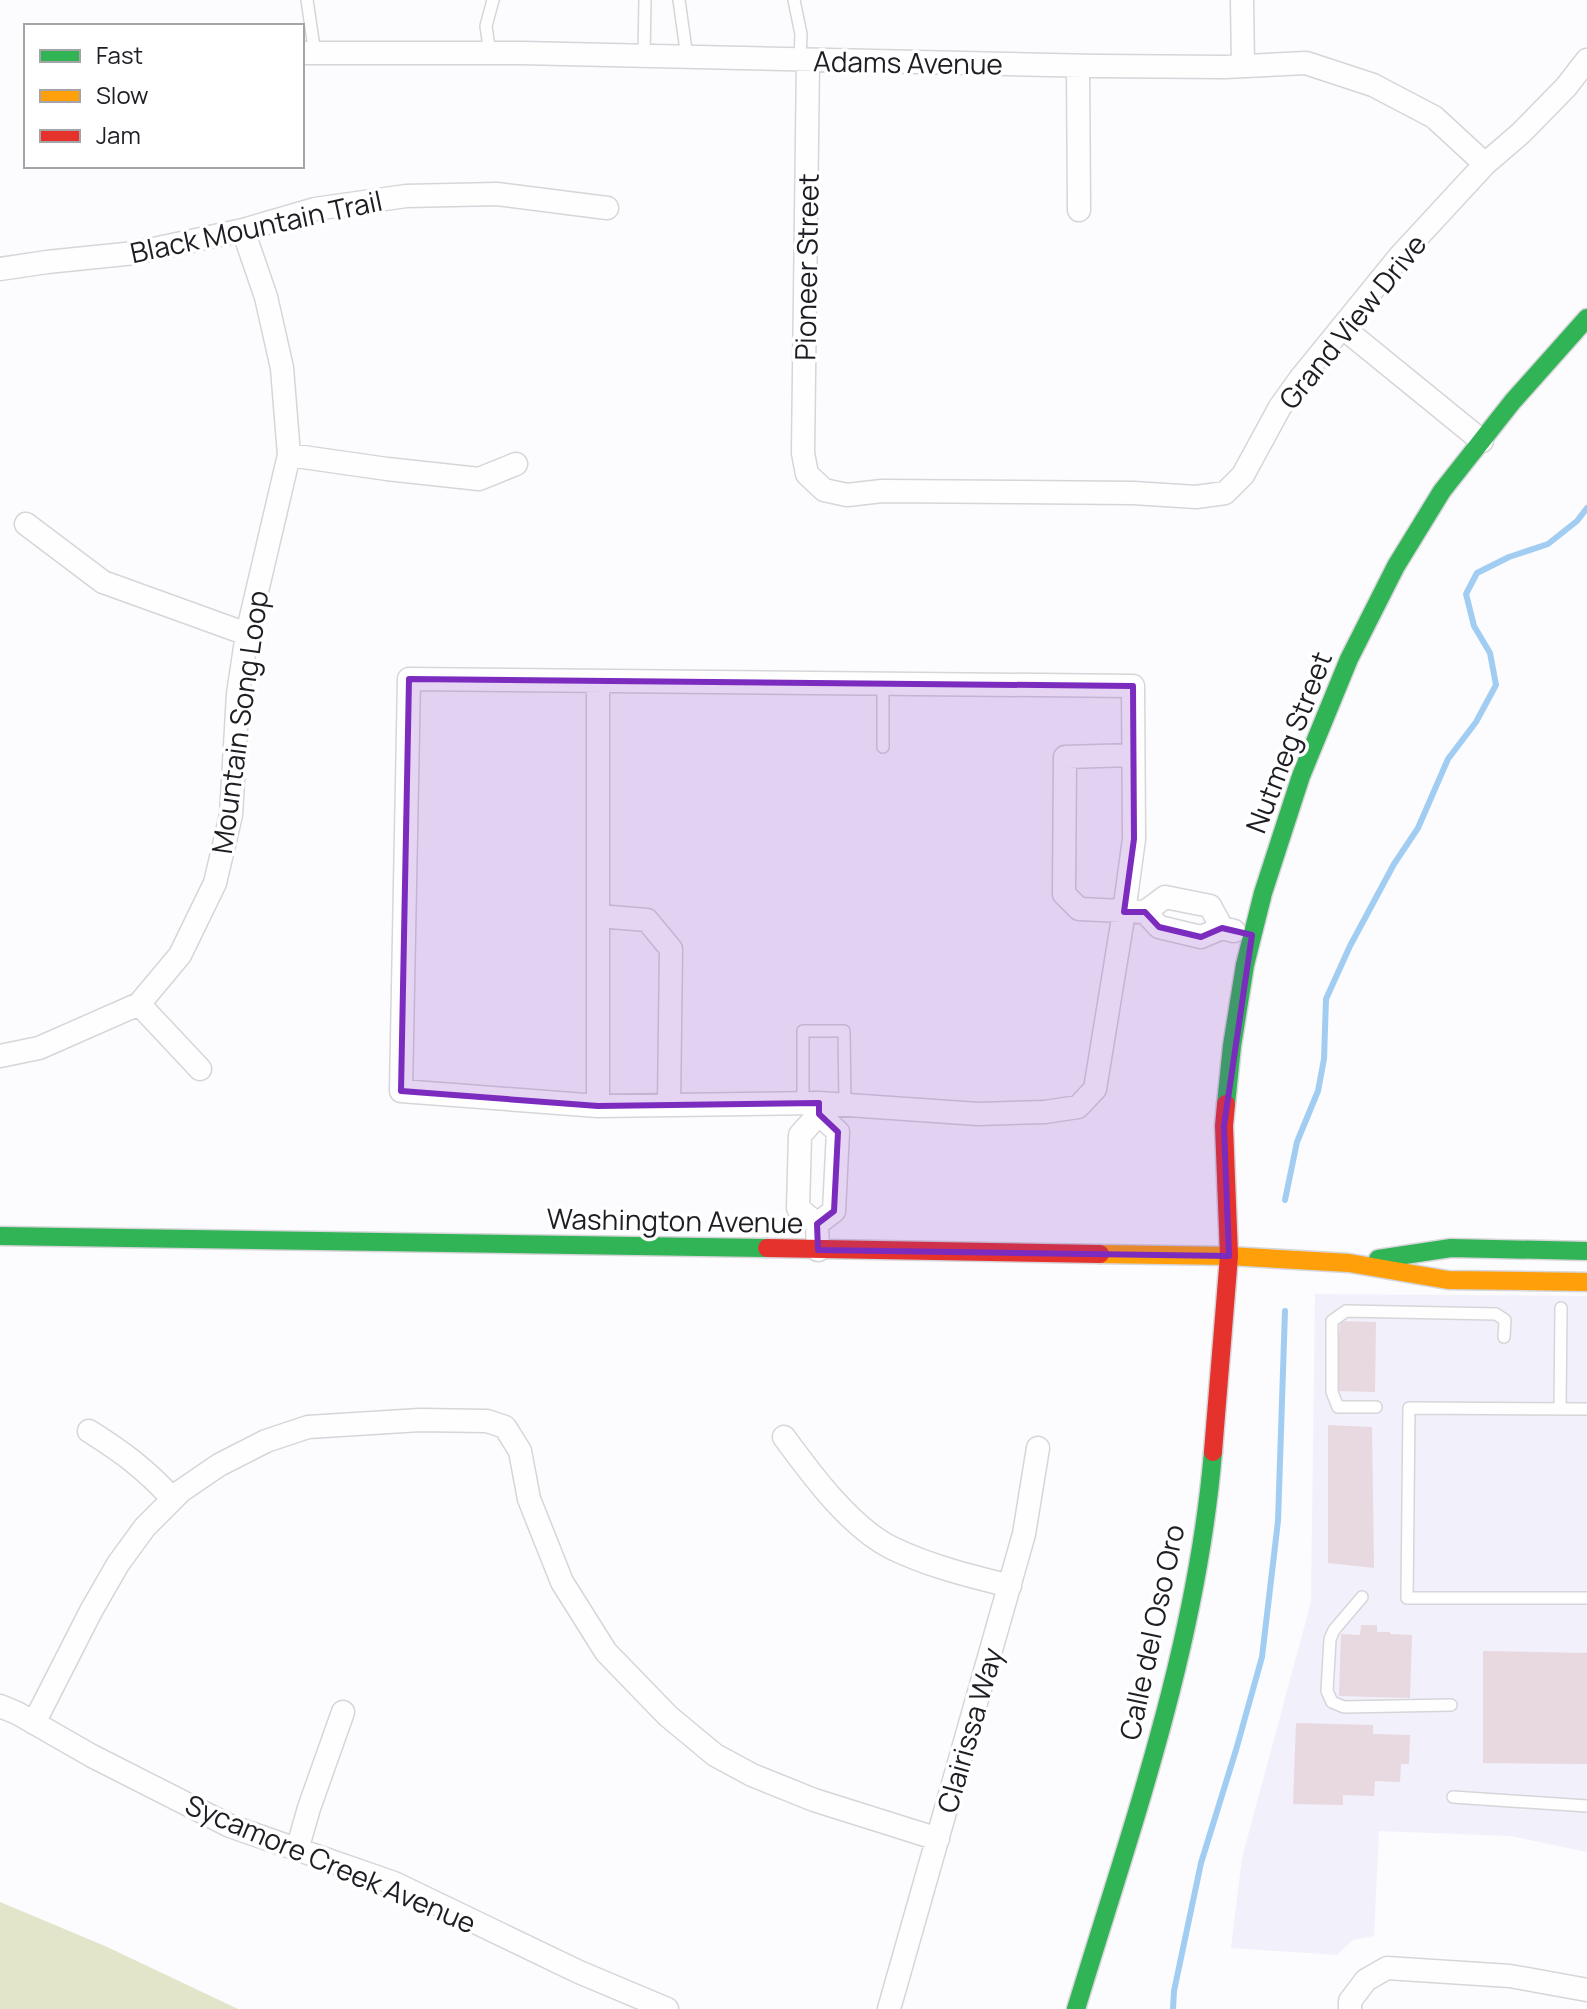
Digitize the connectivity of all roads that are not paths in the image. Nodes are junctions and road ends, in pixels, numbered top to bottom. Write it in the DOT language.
graph roads {
  1 [pos="307,0"];
  2 [pos="493,0"];
  3 [pos="645,0"];
  4 [pos="679,0"];
  5 [pos="794,0"];
  6 [pos="1242,0"];
  7 [pos="309,54"];
  8 [pos="490,54"];
  9 [pos="644,56"];
  10 [pos="687,57"];
  11 [pos="804,60"];
  12 [pos="1587,60"];
  13 [pos="1078,66"];
  14 [pos="1243,66"];
  15 [pos="1485,164"];
  16 [pos="607,208"];
  17 [pos="1079,210"];
  18 [pos="243,230"];
  19 [pos="0,269"];
  20 [pos="1587,318"];
  21 [pos="1342,327"];
  22 [pos="1482,441"];
  23 [pos="289,455"];
  24 [pos="516,464"];
  25 [pos="807,474"];
  26 [pos="26,524"];
  27 [pos="247,634"];
  28 [pos="598,681"];
  29 [pos="883,683"];
  30 [pos="883,747"];
  31 [pos="1133,755"];
  32 [pos="1187,902"];
  33 [pos="1135,912"];
  34 [pos="598,916"];
  35 [pos="1222,928"];
  36 [pos="1180,932"];
  37 [pos="1252,935"];
  38 [pos="139,1004"];
  39 [pos="0,1056"];
  40 [pos="200,1069"];
  41 [pos="845,1104"];
  42 [pos="669,1105"];
  43 [pos="598,1106"];
  44 [pos="814,1107"];
  45 [pos="800,1153"];
  46 [pos="836,1154"];
  47 [pos="817,1224"];
  48 [pos="0,1236"];
  49 [pos="818,1250"];
  50 [pos="1587,1251"];
  51 [pos="1229,1256"];
  52 [pos="1349,1263"];
  53 [pos="1587,1267"];
  54 [pos="1562,1281"];
  55 [pos="1587,1282"];
  56 [pos="1561,1308"];
  57 [pos="1504,1337"];
  58 [pos="1376,1407"];
  59 [pos="1560,1409"];
  60 [pos="1587,1409"];
  61 [pos="89,1431"];
  62 [pos="784,1437"];
  63 [pos="1038,1448"];
  64 [pos="173,1499"];
  65 [pos="1010,1586"];
  66 [pos="1362,1597"];
  67 [pos="1587,1598"];
  68 [pos="1451,1705"];
  69 [pos="0,1706"];
  70 [pos="343,1712"];
  71 [pos="34,1723"];
  72 [pos="1453,1797"];
  73 [pos="1587,1806"];
  74 [pos="938,1839"];
  75 [pos="297,1850"];
  76 [pos="1587,1990"];
  77 [pos="667,2009"];
  78 [pos="889,2009"];
  79 [pos="1076,2009"];
  80 [pos="1350,2009"];
  1 -- 7 [label="lane"];
  2 -- 8 [label="lane"];
  3 -- 9 [label="lane"];
  4 -- 10 [label="lane"];
  5 -- 11 [label="lane"];
  6 -- 14 [label="street"];
  7 -- 8 [label="street, Adams Avenue"];
  8 -- 9 [label="street, Adams Avenue"];
  9 -- 10 [label="street, Adams Avenue"];
  10 -- 11 [label="street, Adams Avenue"];
  11 -- 13 [label="street, Adams Avenue"];
  11 -- 25 [label="street, Pioneer Street"];
  12 -- 15 [label="street, Grand View Drive"];
  13 -- 14 [label="street, Adams Avenue"];
  13 -- 17 [label="street"];
  14 -- 15 [label="street, Adams Avenue"];
  15 -- 21 [label="street, Grand View Drive"];
  16 -- 18 [label="street, Black Mountain Trail"];
  18 -- 19 [label="street, Black Mountain Trail"];
  18 -- 23 [label="street, Mountain Song Loop"];
  20 -- 22 [label="main road, Nutmeg Street"];
  21 -- 22 [label="street"];
  21 -- 25 [label="street, Grand View Drive"];
  22 -- 37 [label="main road, Nutmeg Street"];
  23 -- 24 [label="street"];
  23 -- 27 [label="street, Mountain Song Loop"];
  26 -- 27 [label="street"];
  27 -- 38 [label="street, Mountain Song Loop"];
  28 -- 29 [label="street"];
  28 -- 34 [label="street"];
  28 -- 43 [label="street"];
  29 -- 30 [label="lane"];
  29 -- 31 [label="street"];
  31 -- 33 [label="street"];
  31 -- 33 [label="street"];
  32 -- 33 [label="street"];
  32 -- 35 [label="street"];
  32 -- 36 [label="street"];
  33 -- 36 [label="street"];
  33 -- 41 [label="street"];
  34 -- 42 [label="street"];
  34 -- 43 [label="street"];
  35 -- 36 [label="street"];
  35 -- 37 [label="street"];
  37 -- 51 [label="main road, Nutmeg Street"];
  38 -- 39 [label="street, Mountain Song Loop"];
  38 -- 40 [label="street"];
  41 -- 44 [label="street"];
  41 -- 44 [label="lane"];
  42 -- 43 [label="street"];
  42 -- 44 [label="street"];
  44 -- 45 [label="street"];
  44 -- 46 [label="street"];
  45 -- 46 [label="street"];
  45 -- 47 [label="street"];
  46 -- 47 [label="street"];
  47 -- 49 [label="street"];
  48 -- 49 [label="main road, Washington Avenue"];
  49 -- 51 [label="main road, Washington Avenue"];
  50 -- 52 [label="main road, Washington Avenue"];
  51 -- 52 [label="main road, Washington Avenue"];
  51 -- 79 [label="main road, Calle del Oso Oro"];
  52 -- 54 [label="main road, Washington Avenue"];
  53 -- 54 [label="main road"];
  54 -- 55 [label="main road, Washington Avenue"];
  56 -- 59 [label="lane"];
  57 -- 58 [label="lane"];
  59 -- 60 [label="lane"];
  59 -- 67 [label="lane"];
  61 -- 64 [label="street"];
  62 -- 65 [label="street"];
  63 -- 65 [label="street, Clairissa Way"];
  64 -- 71 [label="street"];
  64 -- 74 [label="street"];
  65 -- 74 [label="street, Clairissa Way"];
  66 -- 68 [label="lane"];
  69 -- 71 [label="street, Sycamore Creek Avenue"];
  70 -- 75 [label="street"];
  71 -- 75 [label="street, Sycamore Creek Avenue"];
  72 -- 73 [label="lane"];
  74 -- 78 [label="street, Clairissa Way"];
  75 -- 77 [label="street, Sycamore Creek Avenue"];
  76 -- 80 [label="street"];
}
